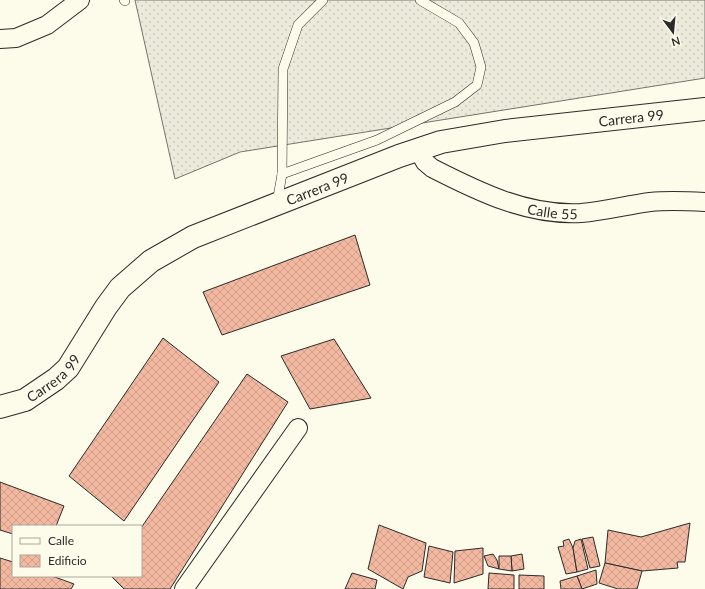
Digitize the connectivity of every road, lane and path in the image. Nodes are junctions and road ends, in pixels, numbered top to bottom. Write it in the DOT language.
graph roads {
  1 [pos="80,0"];
  2 [pos="322,0"];
  3 [pos="420,0"];
  4 [pos="0,39"];
  5 [pos="705,109"];
  6 [pos="418,149"];
  7 [pos="282,174"];
  8 [pos="705,202"];
  9 [pos="277,204"];
  10 [pos="0,407"];
  11 [pos="298,428"];
  12 [pos="184,589"];
  1 -- 4 [label="street"];
  2 -- 7 [label="lane"];
  3 -- 7 [label="lane"];
  5 -- 6 [label="street, Carrera 99"];
  6 -- 8 [label="street, Calle 55"];
  6 -- 9 [label="street, Carrera 99"];
  7 -- 9 [label="lane"];
  9 -- 10 [label="street, Carrera 99"];
  11 -- 12 [label="street"];
}
